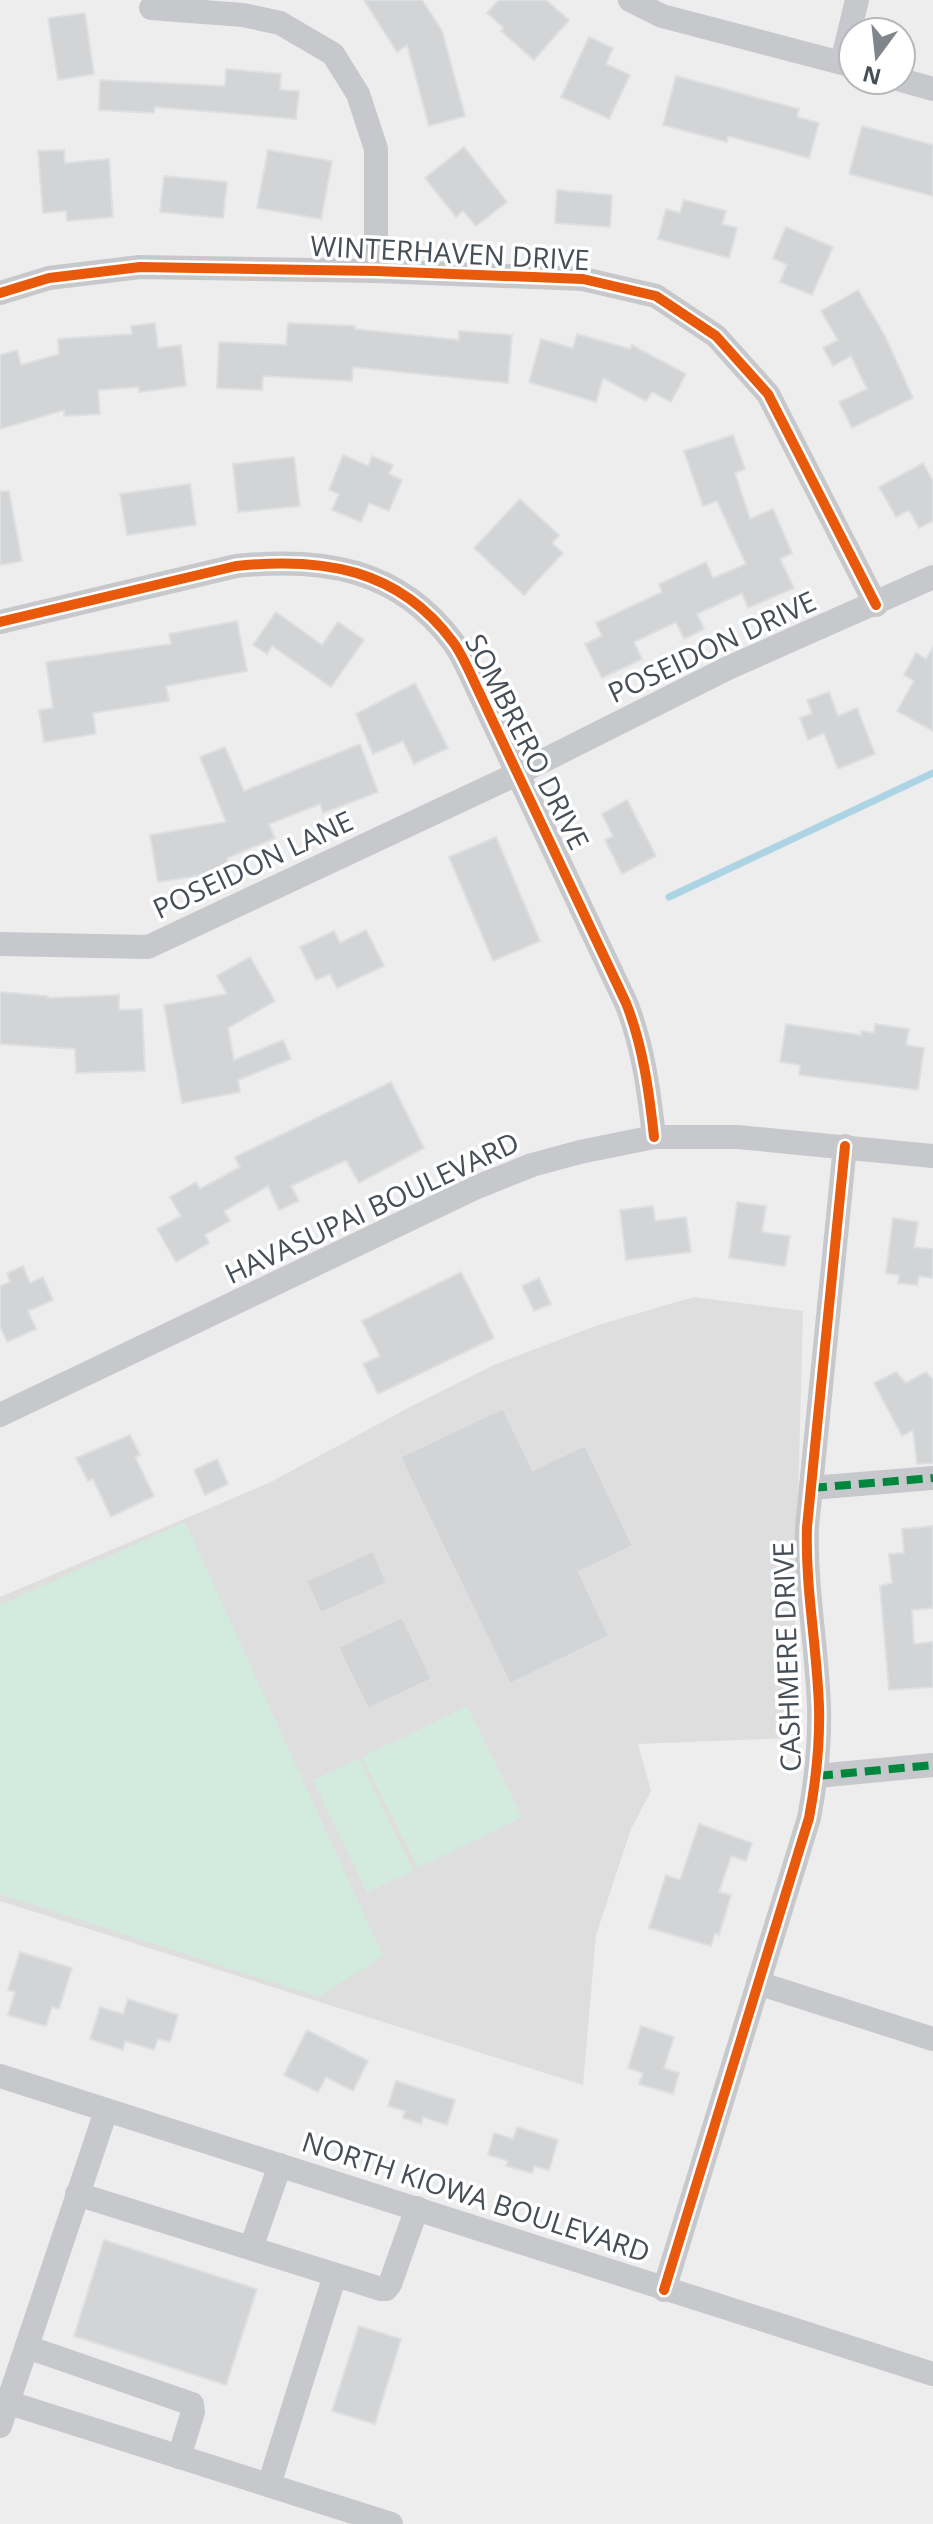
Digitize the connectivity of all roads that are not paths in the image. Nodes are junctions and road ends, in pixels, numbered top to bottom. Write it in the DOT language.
graph roads {
  1 [pos="630,0"];
  2 [pos="151,8"];
  3 [pos="837,61"];
  4 [pos="376,271"];
  5 [pos="0,293"];
  6 [pos="933,577"];
  7 [pos="876,605"];
  8 [pos="0,622"];
  9 [pos="517,774"];
  10 [pos="0,944"];
  11 [pos="654,1137"];
  12 [pos="845,1146"];
  13 [pos="933,1156"];
  14 [pos="0,1415"];
  15 [pos="933,1478"];
  16 [pos="811,1488"];
  17 [pos="933,1765"];
  18 [pos="817,1776"];
  19 [pos="758,1983"];
  20 [pos="933,2039"];
  21 [pos="0,2076"];
  22 [pos="106,2111"];
  23 [pos="280,2165"];
  24 [pos="77,2194"];
  25 [pos="417,2208"];
  26 [pos="251,2248"];
  27 [pos="335,2275"];
  28 [pos="664,2290"];
  29 [pos="27,2347"];
  30 [pos="933,2374"];
  31 [pos="4,2401"];
  32 [pos="0,2426"];
  33 [pos="179,2457"];
  34 [pos="269,2485"];
  35 [pos="391,2524"];
  1 -- 3 [label="street"];
  2 -- 4 [label="street"];
  4 -- 5 [label="street, WINTERHAVEN DRIVE"];
  4 -- 7 [label="street, WINTERHAVEN DRIVE"];
  6 -- 7 [label="street, POSEIDON DRIVE"];
  7 -- 9 [label="street, POSEIDON DRIVE"];
  8 -- 9 [label="street, SOMBRERO DRIVE"];
  9 -- 10 [label="street, POSEIDON LANE"];
  9 -- 11 [label="street, SOMBRERO DRIVE"];
  11 -- 12 [label="street, HAVASUPAI BOULEVARD"];
  11 -- 14 [label="street, HAVASUPAI BOULEVARD"];
  12 -- 13 [label="street, HAVASUPAI BOULEVARD"];
  12 -- 16 [label="street, CASHMERE DRIVE"];
  15 -- 16 [label="street"];
  16 -- 18 [label="street, CASHMERE DRIVE"];
  17 -- 18 [label="street"];
  18 -- 19 [label="street, CASHMERE DRIVE"];
  19 -- 20 [label="street"];
  19 -- 28 [label="street, CASHMERE DRIVE"];
  21 -- 22 [label="street, NORTH KIOWA BOULEVARD"];
  22 -- 23 [label="street, NORTH KIOWA BOULEVARD"];
  22 -- 24 [label="street"];
  23 -- 25 [label="street, NORTH KIOWA BOULEVARD"];
  23 -- 26 [label="street"];
  24 -- 26 [label="street"];
  24 -- 29 [label="street"];
  25 -- 27 [label="street"];
  25 -- 28 [label="street, NORTH KIOWA BOULEVARD"];
  26 -- 27 [label="street"];
  27 -- 34 [label="street"];
  28 -- 30 [label="street, NORTH KIOWA BOULEVARD"];
  29 -- 31 [label="street"];
  29 -- 33 [label="street"];
  31 -- 32 [label="street"];
  31 -- 33 [label="street"];
  33 -- 34 [label="street"];
  34 -- 35 [label="street"];
}
